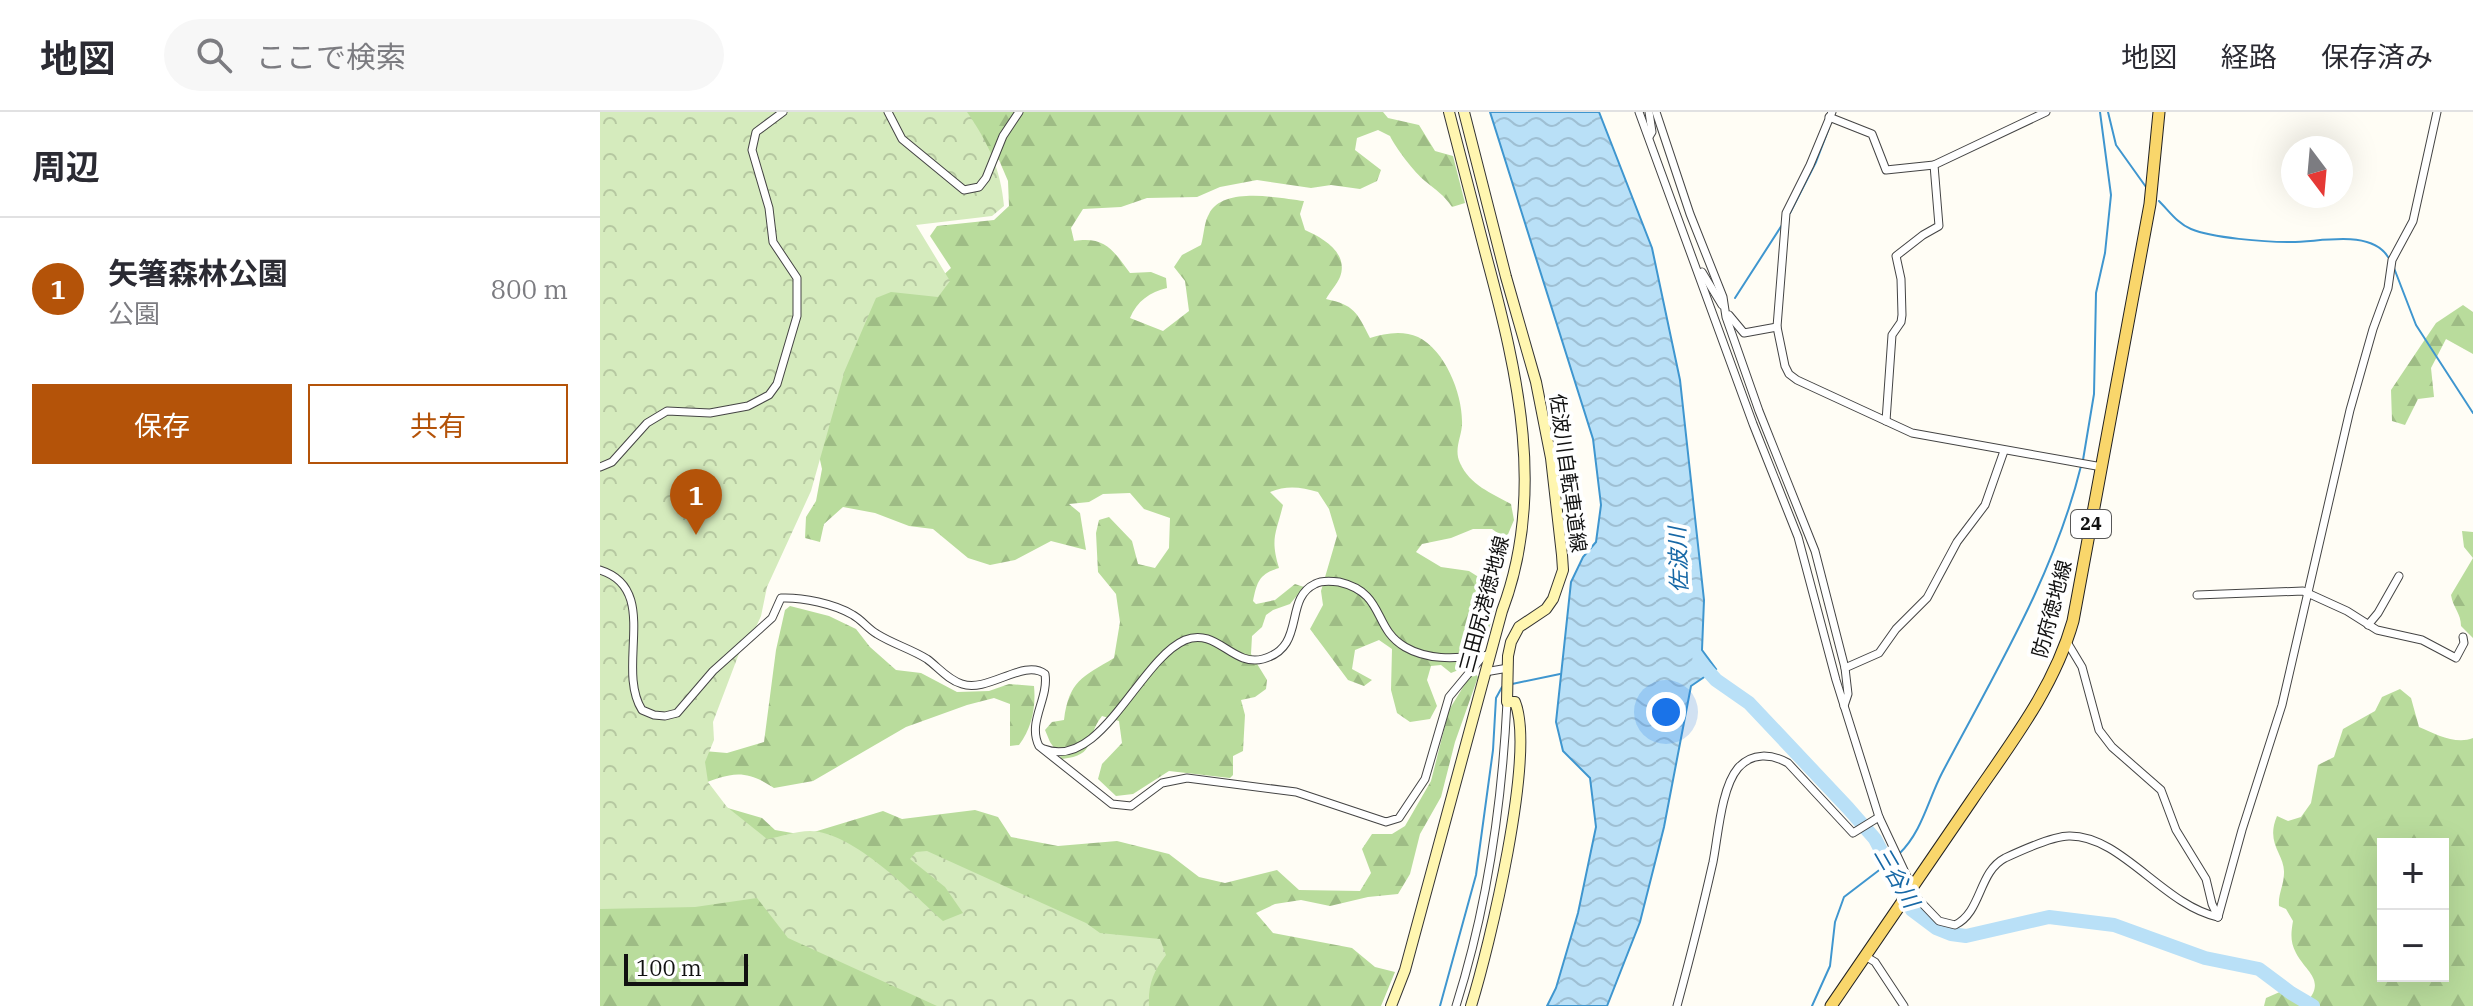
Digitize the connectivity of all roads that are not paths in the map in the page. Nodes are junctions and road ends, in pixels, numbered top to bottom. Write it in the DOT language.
graph roads {
  1 [pos="783,112"];
  2 [pos="888,112"];
  3 [pos="1019,112"];
  4 [pos="1449,112"];
  5 [pos="1464,112"];
  6 [pos="1639,112"];
  7 [pos="1649,112"];
  8 [pos="1656,112"];
  9 [pos="2046,112"];
  10 [pos="2159,112"];
  11 [pos="2435,113"];
  12 [pos="1832,117"];
  13 [pos="1649,137"];
  14 [pos="1934,165"];
  15 [pos="1490,207"];
  16 [pos="1475,211"];
  17 [pos="1699,272"];
  18 [pos="1725,310"];
  19 [pos="1777,327"];
  20 [pos="1886,421"];
  21 [pos="2004,451"];
  22 [pos="600,467"];
  23 [pos="2102,467"];
  24 [pos="600,570"];
  25 [pos="2399,576"];
  26 [pos="2308,594"];
  27 [pos="2197,595"];
  28 [pos="2368,625"];
  29 [pos="2463,637"];
  30 [pos="2067,642"];
  31 [pos="1486,655"];
  32 [pos="1845,668"];
  33 [pos="1485,672"];
  34 [pos="1508,672"];
  35 [pos="1507,699"];
  36 [pos="1844,706"];
  37 [pos="1039,746"];
  38 [pos="1879,817"];
  39 [pos="1911,891"];
  40 [pos="2218,917"];
  41 [pos="1865,956"];
  42 [pos="1391,1006"];
  43 [pos="1456,1006"];
  44 [pos="1471,1006"];
  45 [pos="1677,1006"];
  46 [pos="1831,1006"];
  47 [pos="1904,1006"];
  1 -- 22 [label="street"];
  2 -- 3 [label="street"];
  4 -- 16 [label="main road, 三田尻港徳地線"];
  5 -- 15 [label="main road, 佐波川自転車道線"];
  6 -- 13 [label="street"];
  7 -- 13 [label="street"];
  8 -- 18 [label="street"];
  9 -- 14 [label="street"];
  10 -- 23 [label="main road, 防府徳地線 / 24"];
  11 -- 26 [label="street"];
  12 -- 14 [label="street"];
  12 -- 19 [label="street"];
  13 -- 17 [label="street"];
  14 -- 20 [label="street"];
  15 -- 16 [label="street"];
  15 -- 34 [label="main road, 佐波川自転車道線"];
  16 -- 31 [label="main road, 三田尻港徳地線"];
  17 -- 18 [label="street"];
  17 -- 36 [label="street"];
  18 -- 19 [label="street"];
  18 -- 32 [label="street"];
  19 -- 20 [label="street"];
  20 -- 21 [label="street"];
  21 -- 23 [label="street"];
  21 -- 32 [label="street"];
  23 -- 30 [label="main road, 防府徳地線 / 24"];
  24 -- 37 [label="street"];
  25 -- 28 [label="street"];
  26 -- 27 [label="street"];
  26 -- 28 [label="street"];
  26 -- 40 [label="street"];
  28 -- 29 [label="street"];
  30 -- 39 [label="main road, 防府徳地線 / 24"];
  30 -- 40 [label="street"];
  31 -- 33 [label="main road, 三田尻港徳地線"];
  31 -- 37 [label="street"];
  31 -- 37 [label="street"];
  32 -- 36 [label="street"];
  33 -- 34 [label="street"];
  33 -- 42 [label="main road, 三田尻港徳地線"];
  34 -- 35 [label="main road, 佐波川自転車道線"];
  35 -- 43 [label="street"];
  35 -- 44 [label="main road, 佐波川自転車道線"];
  36 -- 38 [label="street"];
  38 -- 39 [label="street"];
  38 -- 45 [label="street"];
  39 -- 40 [label="street"];
  39 -- 41 [label="main road, 防府徳地線 / 24"];
  41 -- 46 [label="main road, 防府徳地線 / 24"];
  41 -- 47 [label="street"];
}
